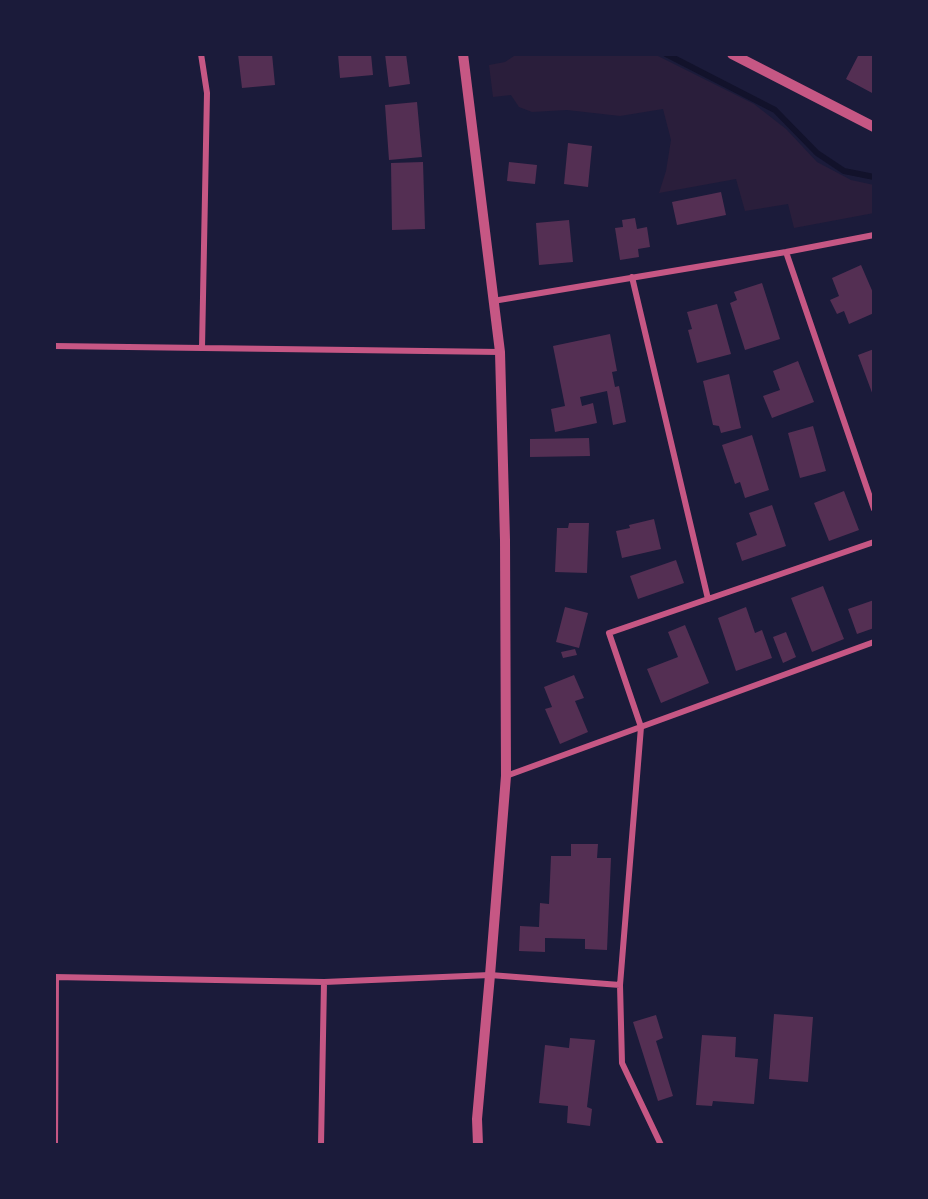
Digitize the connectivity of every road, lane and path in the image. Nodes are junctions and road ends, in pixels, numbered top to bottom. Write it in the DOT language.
graph roads {
  1 [pos="201,54"];
  2 [pos="464,54"];
  3 [pos="732,54"];
  4 [pos="874,127"];
  5 [pos="874,235"];
  6 [pos="786,252"];
  7 [pos="632,277"];
  8 [pos="494,301"];
  9 [pos="54,346"];
  10 [pos="202,348"];
  11 [pos="500,352"];
  12 [pos="874,509"];
  13 [pos="874,542"];
  14 [pos="708,599"];
  15 [pos="874,642"];
  16 [pos="641,727"];
  17 [pos="506,776"];
  18 [pos="490,975"];
  19 [pos="55,977"];
  20 [pos="324,982"];
  21 [pos="620,985"];
  22 [pos="55,1145"];
  23 [pos="321,1145"];
  24 [pos="477,1145"];
  25 [pos="661,1145"];
  1 -- 10 [label="street"];
  2 -- 8 [label="street"];
  3 -- 4 [label="street"];
  5 -- 6 [label="street"];
  6 -- 7 [label="street"];
  6 -- 12 [label="street"];
  7 -- 8 [label="street"];
  7 -- 14 [label="street"];
  8 -- 11 [label="street"];
  9 -- 10 [label="street"];
  10 -- 11 [label="street"];
  11 -- 17 [label="street"];
  13 -- 14 [label="street"];
  14 -- 16 [label="street"];
  15 -- 16 [label="street"];
  16 -- 17 [label="street"];
  16 -- 21 [label="street"];
  17 -- 18 [label="street"];
  18 -- 20 [label="street"];
  18 -- 21 [label="street"];
  18 -- 24 [label="street"];
  19 -- 20 [label="street"];
  19 -- 22 [label="street"];
  20 -- 23 [label="street"];
  21 -- 25 [label="street"];
}
